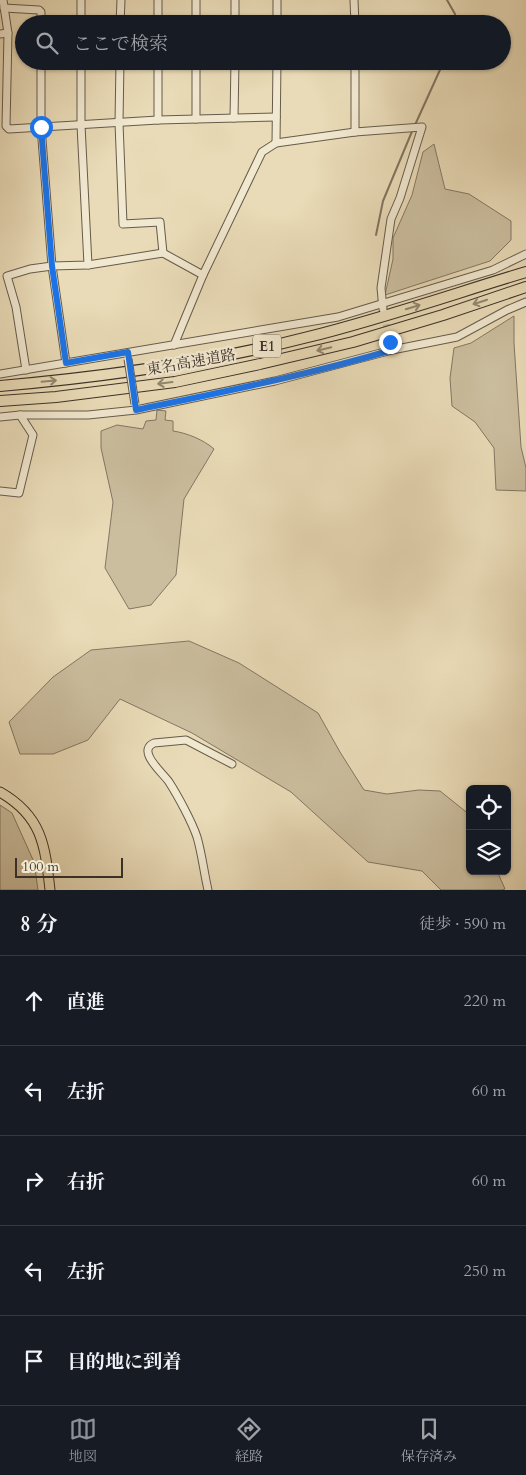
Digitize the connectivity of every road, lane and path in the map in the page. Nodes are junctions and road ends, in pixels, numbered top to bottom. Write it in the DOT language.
graph roads {
  1 [pos="3,0"];
  2 [pos="81,0"];
  3 [pos="120,0"];
  4 [pos="158,0"];
  5 [pos="196,0"];
  6 [pos="235,0"];
  7 [pos="277,0"];
  8 [pos="354,0"];
  9 [pos="4,8"];
  10 [pos="41,15"];
  11 [pos="81,15"];
  12 [pos="120,15"];
  13 [pos="158,15"];
  14 [pos="196,15"];
  15 [pos="235,15"];
  16 [pos="277,15"];
  17 [pos="354,15"];
  18 [pos="8,33"];
  19 [pos="0,34"];
  20 [pos="41,70"];
  21 [pos="81,70"];
  22 [pos="120,70"];
  23 [pos="158,70"];
  24 [pos="196,70"];
  25 [pos="235,70"];
  26 [pos="276,70"];
  27 [pos="355,70"];
  28 [pos="276,117"];
  29 [pos="234,118"];
  30 [pos="158,120"];
  31 [pos="196,120"];
  32 [pos="119,123"];
  33 [pos="81,125"];
  34 [pos="41,127"];
  35 [pos="355,132"];
  36 [pos="276,143"];
  37 [pos="163,253"];
  38 [pos="526,254"];
  39 [pos="88,265"];
  40 [pos="52,266"];
  41 [pos="526,272"];
  42 [pos="203,275"];
  43 [pos="526,287"];
  44 [pos="526,302"];
  45 [pos="383,306"];
  46 [pos="390,342"];
  47 [pos="174,345"];
  48 [pos="392,350"];
  49 [pos="128,355"];
  50 [pos="66,363"];
  51 [pos="26,370"];
  52 [pos="0,374"];
  53 [pos="0,386"];
  54 [pos="0,401"];
  55 [pos="136,407"];
  56 [pos="20,415"];
  57 [pos="0,417"];
  58 [pos="0,491"];
  59 [pos="232,764"];
  60 [pos="0,792"];
  61 [pos="50,890"];
  62 [pos="208,890"];
  1 -- 9 [label="street"];
  2 -- 11 [label="street"];
  3 -- 12 [label="street"];
  4 -- 13 [label="street"];
  5 -- 14 [label="street"];
  6 -- 15 [label="street"];
  7 -- 16 [label="street"];
  8 -- 17 [label="street"];
  9 -- 10 [label="street"];
  9 -- 18 [label="street"];
  18 -- 19 [label="street"];
  18 -- 34 [label="street"];
  20 -- 34 [label="street"];
  21 -- 33 [label="street"];
  22 -- 32 [label="street"];
  23 -- 30 [label="street"];
  24 -- 31 [label="street"];
  25 -- 29 [label="street"];
  26 -- 28 [label="street"];
  27 -- 35 [label="street"];
  28 -- 29 [label="street"];
  28 -- 36 [label="street"];
  29 -- 31 [label="street"];
  30 -- 31 [label="street"];
  30 -- 32 [label="street"];
  32 -- 33 [label="street"];
  32 -- 37 [label="street"];
  33 -- 34 [label="street"];
  33 -- 39 [label="street"];
  34 -- 40 [label="street"];
  35 -- 36 [label="street"];
  35 -- 45 [label="street"];
  36 -- 42 [label="street"];
  37 -- 39 [label="street"];
  37 -- 42 [label="street"];
  38 -- 45 [label="street"];
  39 -- 40 [label="street"];
  40 -- 50 [label="street"];
  40 -- 51 [label="street"];
  53 -- 41 [label="highway, 東名高速道路 / E1, one-way"];
  42 -- 47 [label="street"];
  43 -- 54 [label="highway, 東名高速道路 / E1, one-way"];
  44 -- 48 [label="street"];
  45 -- 47 [label="street"];
  46 -- 48 [label="street"];
  47 -- 49 [label="street"];
  48 -- 55 [label="street"];
  49 -- 50 [label="street"];
  49 -- 55 [label="street, bridge"];
  50 -- 51 [label="street"];
  51 -- 52 [label="street"];
  55 -- 56 [label="street"];
  56 -- 57 [label="street"];
  56 -- 58 [label="street"];
  59 -- 62 [label="street"];
  60 -- 61 [label="main road"];
}
